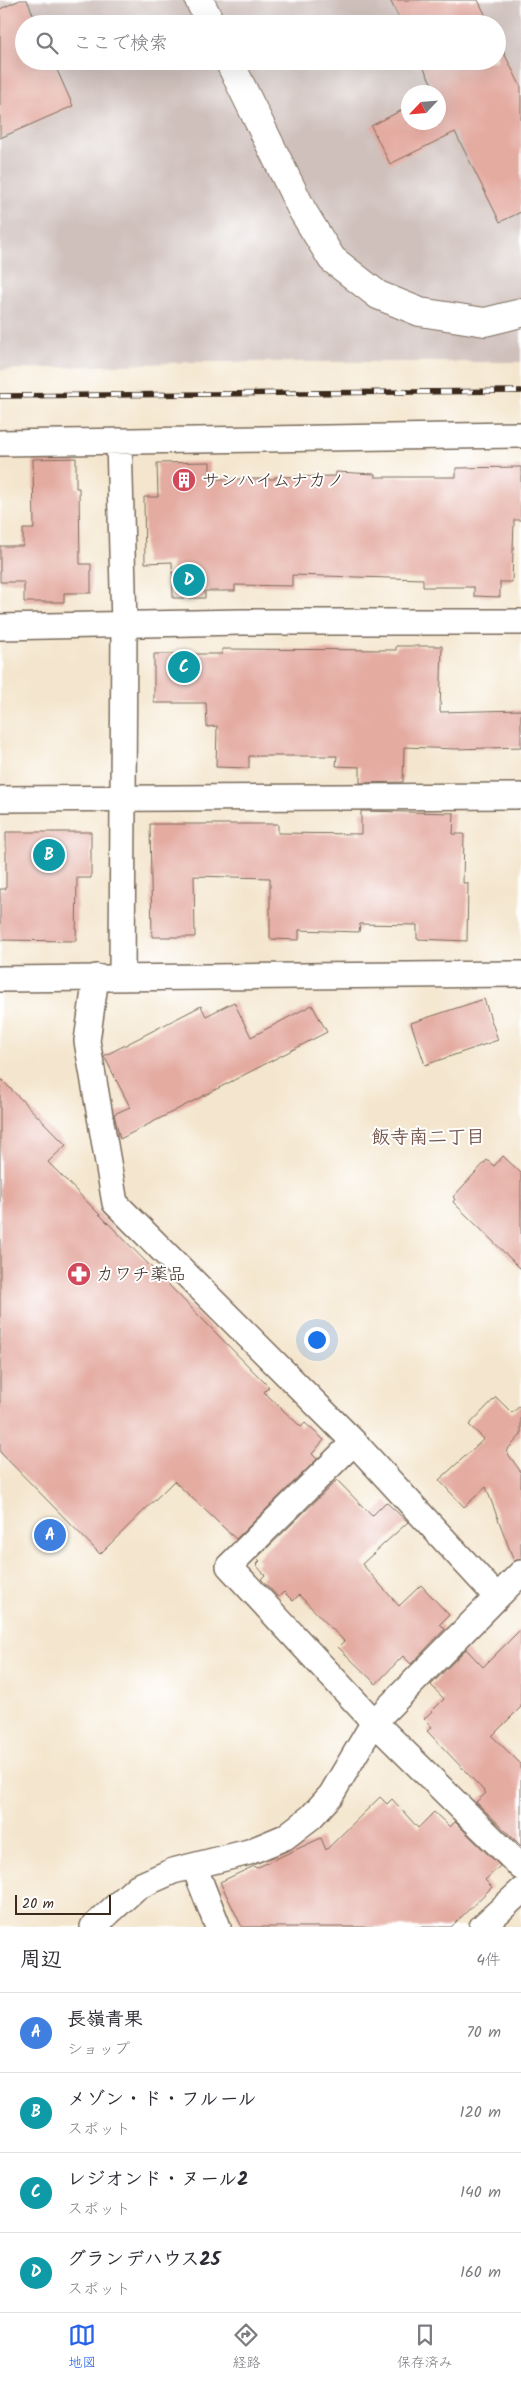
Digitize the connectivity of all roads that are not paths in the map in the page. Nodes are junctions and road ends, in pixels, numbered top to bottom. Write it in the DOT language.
graph roads {
  1 [pos="199,0"];
  2 [pos="206,15"];
  3 [pos="233,70"];
  4 [pos="521,313"];
  5 [pos="521,436"];
  6 [pos="118,441"];
  7 [pos="0,443"];
  8 [pos="521,622"];
  9 [pos="124,625"];
  10 [pos="0,626"];
  11 [pos="521,796"];
  12 [pos="0,799"];
  13 [pos="123,799"];
  14 [pos="521,974"];
  15 [pos="96,977"];
  16 [pos="122,977"];
  17 [pos="0,979"];
  18 [pos="354,1442"];
  19 [pos="521,1573"];
  20 [pos="497,1597"];
  21 [pos="374,1722"];
  22 [pos="194,1866"];
  23 [pos="521,1867"];
  24 [pos="521,1891"];
  25 [pos="93,1927"];
  26 [pos="218,1927"];
  27 [pos="482,1927"];
  1 -- 2 [label="street"];
  3 -- 4 [label="street"];
  5 -- 6 [label="street"];
  6 -- 7 [label="street"];
  6 -- 9 [label="street"];
  8 -- 9 [label="street"];
  9 -- 10 [label="street"];
  9 -- 13 [label="street"];
  11 -- 13 [label="street"];
  12 -- 13 [label="street"];
  13 -- 16 [label="street"];
  14 -- 16 [label="street"];
  15 -- 16 [label="street"];
  15 -- 17 [label="street"];
  15 -- 18 [label="street"];
  18 -- 20 [label="street"];
  18 -- 21 [label="street"];
  19 -- 20 [label="street"];
  20 -- 21 [label="street"];
  21 -- 22 [label="street"];
  21 -- 23 [label="street"];
  22 -- 25 [label="street"];
  22 -- 26 [label="street"];
  24 -- 27 [label="street"];
}
